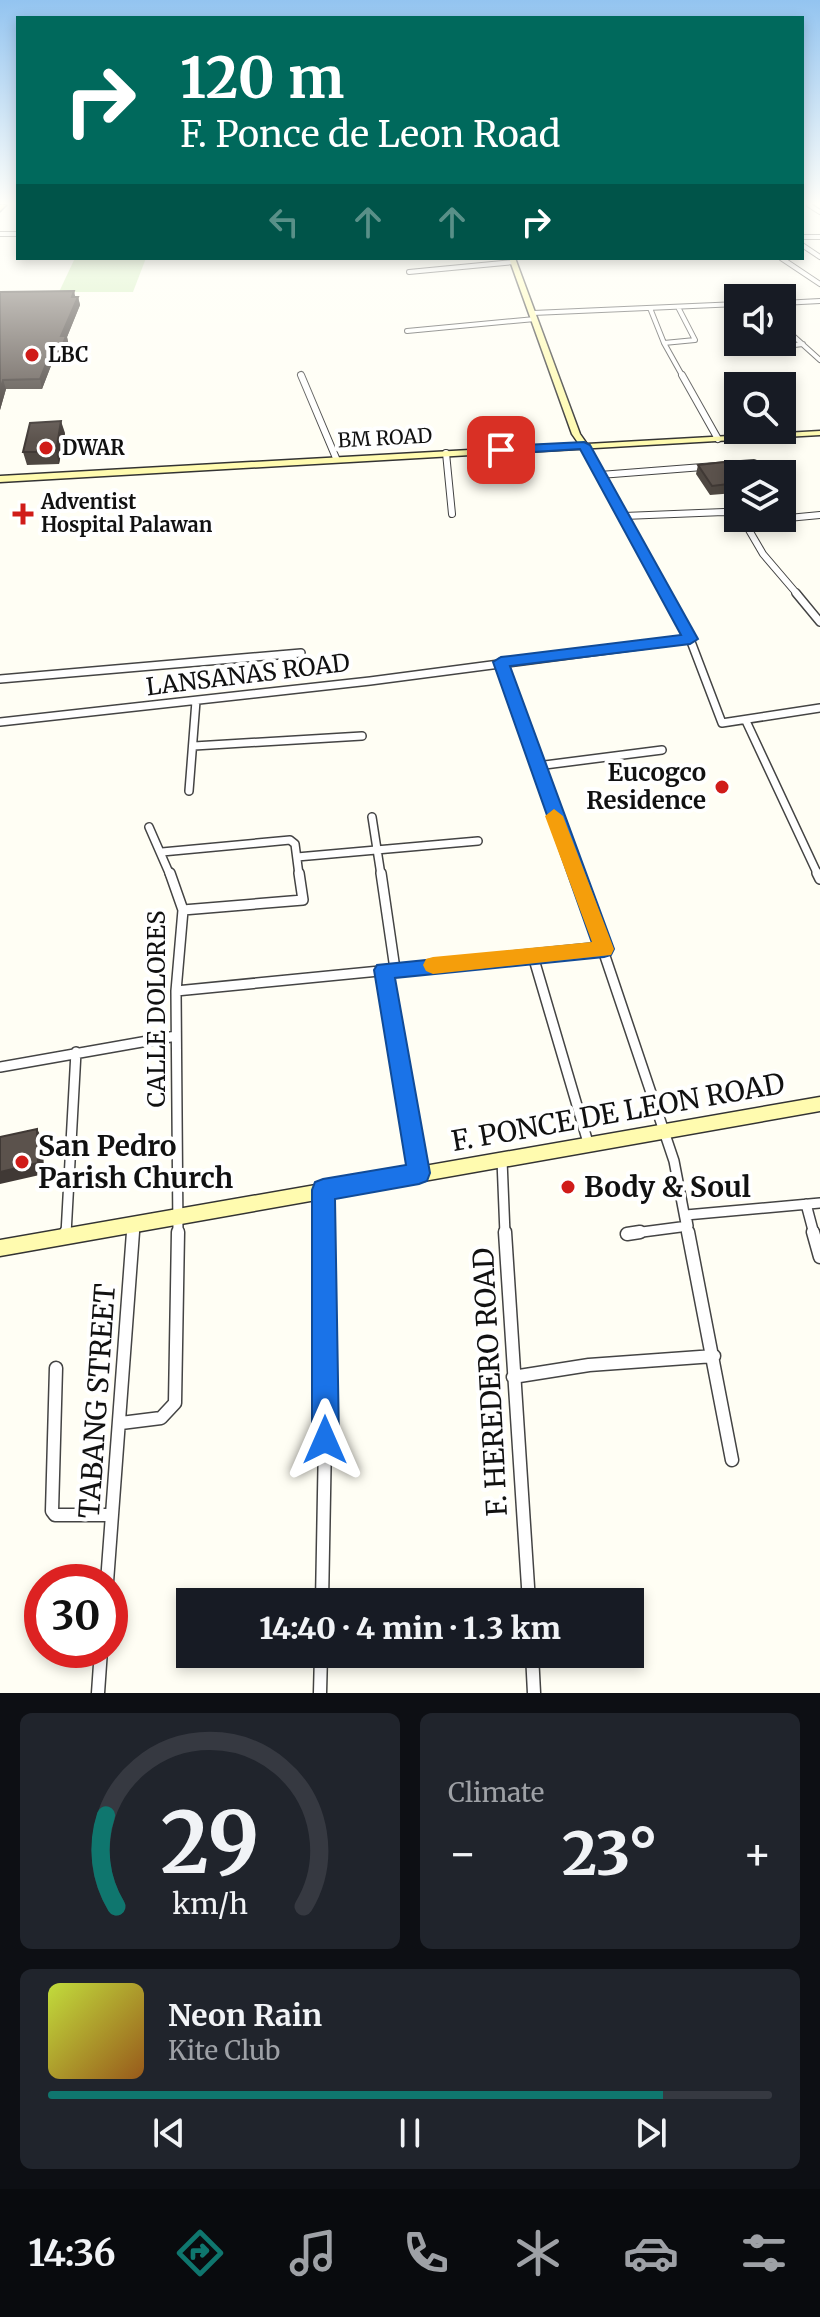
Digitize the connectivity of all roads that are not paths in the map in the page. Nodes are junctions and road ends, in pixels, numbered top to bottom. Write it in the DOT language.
graph roads {
  1 [pos="522,284"];
  2 [pos="820,301"];
  3 [pos="796,302"];
  4 [pos="724,305"];
  5 [pos="678,307"];
  6 [pos="650,308"];
  7 [pos="534,316"];
  8 [pos="407,331"];
  9 [pos="796,338"];
  10 [pos="664,343"];
  11 [pos="803,344"];
  12 [pos="796,345"];
  13 [pos="820,360"];
  14 [pos="301,374"];
  15 [pos="820,433"];
  16 [pos="718,439"];
  17 [pos="584,445"];
  18 [pos="446,453"];
  19 [pos="336,458"];
  20 [pos="724,465"];
  21 [pos="600,475"];
  22 [pos="0,479"];
  23 [pos="724,512"];
  24 [pos="452,514"];
  25 [pos="820,515"];
  26 [pos="624,516"];
  27 [pos="796,516"];
  28 [pos="750,532"];
  29 [pos="820,622"];
  30 [pos="690,639"];
  31 [pos="301,653"];
  32 [pos="501,662"];
  33 [pos="0,679"];
  34 [pos="196,701"];
  35 [pos="820,708"];
  36 [pos="746,721"];
  37 [pos="0,722"];
  38 [pos="362,736"];
  39 [pos="194,746"];
  40 [pos="662,750"];
  41 [pos="537,766"];
  42 [pos="189,791"];
  43 [pos="372,817"];
  44 [pos="149,827"];
  45 [pos="478,841"];
  46 [pos="378,849"];
  47 [pos="162,852"];
  48 [pos="297,857"];
  49 [pos="820,879"];
  50 [pos="183,910"];
  51 [pos="604,949"];
  52 [pos="533,956"];
  53 [pos="390,970"];
  54 [pos="176,991"];
  55 [pos="176,1036"];
  56 [pos="76,1052"];
  57 [pos="0,1067"];
  58 [pos="820,1104"];
  59 [pos="664,1133"];
  60 [pos="589,1146"];
  61 [pos="502,1158"];
  62 [pos="419,1173"];
  63 [pos="323,1190"];
  64 [pos="820,1203"];
  65 [pos="806,1204"];
  66 [pos="178,1216"];
  67 [pos="687,1220"];
  68 [pos="134,1224"];
  69 [pos="627,1234"];
  70 [pos="66,1237"];
  71 [pos="0,1248"];
  72 [pos="820,1257"];
  73 [pos="714,1356"];
  74 [pos="56,1368"];
  75 [pos="513,1377"];
  76 [pos="121,1423"];
  77 [pos="732,1460"];
  78 [pos="112,1515"];
  79 [pos="108,1564"];
  80 [pos="322,1588"];
  81 [pos="528,1588"];
  82 [pos="100,1668"];
  83 [pos="321,1668"];
  84 [pos="533,1668"];
  85 [pos="98,1693"];
  86 [pos="320,1693"];
  87 [pos="534,1693"];
  1 -- 7 [label="street"];
  2 -- 3 [label="street"];
  4 -- 5 [label="street"];
  5 -- 6 [label="street"];
  5 -- 10 [label="street"];
  6 -- 7 [label="street"];
  6 -- 10 [label="street"];
  7 -- 8 [label="street"];
  7 -- 17 [label="street"];
  9 -- 11 [label="street"];
  10 -- 16 [label="street"];
  11 -- 12 [label="street"];
  11 -- 13 [label="street"];
  14 -- 19 [label="street"];
  15 -- 16 [label="street, BM ROAD"];
  16 -- 17 [label="street, BM ROAD"];
  17 -- 18 [label="street, BM ROAD"];
  17 -- 21 [label="street"];
  18 -- 19 [label="street, BM ROAD"];
  18 -- 24 [label="street"];
  19 -- 22 [label="street, BM ROAD"];
  20 -- 21 [label="street"];
  21 -- 26 [label="street"];
  23 -- 26 [label="street"];
  25 -- 27 [label="street"];
  26 -- 30 [label="street"];
  28 -- 29 [label="street"];
  30 -- 32 [label="street, LANSANAS ROAD"];
  30 -- 36 [label="street"];
  31 -- 33 [label="street"];
  32 -- 34 [label="street, LANSANAS ROAD"];
  32 -- 41 [label="street"];
  34 -- 37 [label="street, LANSANAS ROAD"];
  34 -- 39 [label="street"];
  35 -- 36 [label="street"];
  36 -- 49 [label="street"];
  38 -- 39 [label="street"];
  39 -- 42 [label="street"];
  40 -- 41 [label="street"];
  41 -- 51 [label="street"];
  43 -- 46 [label="street"];
  44 -- 47 [label="street, CALLE DOLORES"];
  45 -- 46 [label="street"];
  46 -- 48 [label="street"];
  46 -- 53 [label="street"];
  47 -- 48 [label="street"];
  47 -- 50 [label="street, CALLE DOLORES"];
  48 -- 50 [label="street"];
  50 -- 54 [label="street, CALLE DOLORES"];
  51 -- 52 [label="street"];
  51 -- 59 [label="street"];
  52 -- 53 [label="street"];
  52 -- 60 [label="street"];
  53 -- 54 [label="street"];
  53 -- 62 [label="street"];
  54 -- 55 [label="street, CALLE DOLORES"];
  55 -- 56 [label="street"];
  55 -- 66 [label="street, CALLE DOLORES"];
  56 -- 57 [label="street"];
  56 -- 70 [label="street"];
  58 -- 59 [label="street, F. PONCE DE LEON ROAD"];
  59 -- 60 [label="street, F. PONCE DE LEON ROAD"];
  59 -- 67 [label="street"];
  60 -- 61 [label="street, F. PONCE DE LEON ROAD"];
  61 -- 62 [label="street, F. PONCE DE LEON ROAD"];
  61 -- 75 [label="street, F. HEREDERO ROAD"];
  62 -- 63 [label="street, F. PONCE DE LEON ROAD"];
  63 -- 66 [label="street, F. PONCE DE LEON ROAD"];
  63 -- 80 [label="street"];
  64 -- 65 [label="street"];
  65 -- 67 [label="street"];
  65 -- 72 [label="street"];
  66 -- 68 [label="street, F. PONCE DE LEON ROAD"];
  66 -- 76 [label="street, CALLE DOLORES"];
  67 -- 69 [label="street"];
  67 -- 73 [label="street"];
  68 -- 70 [label="street, F. PONCE DE LEON ROAD"];
  68 -- 76 [label="street, TABANG STREET"];
  70 -- 71 [label="street, F. PONCE DE LEON ROAD"];
  73 -- 75 [label="street"];
  73 -- 77 [label="street"];
  74 -- 78 [label="street"];
  75 -- 81 [label="street, F. HEREDERO ROAD"];
  76 -- 78 [label="street, TABANG STREET"];
  78 -- 79 [label="street, TABANG STREET"];
  82 -- 85 [label="street"];
  83 -- 86 [label="street"];
  84 -- 87 [label="street"];
}
